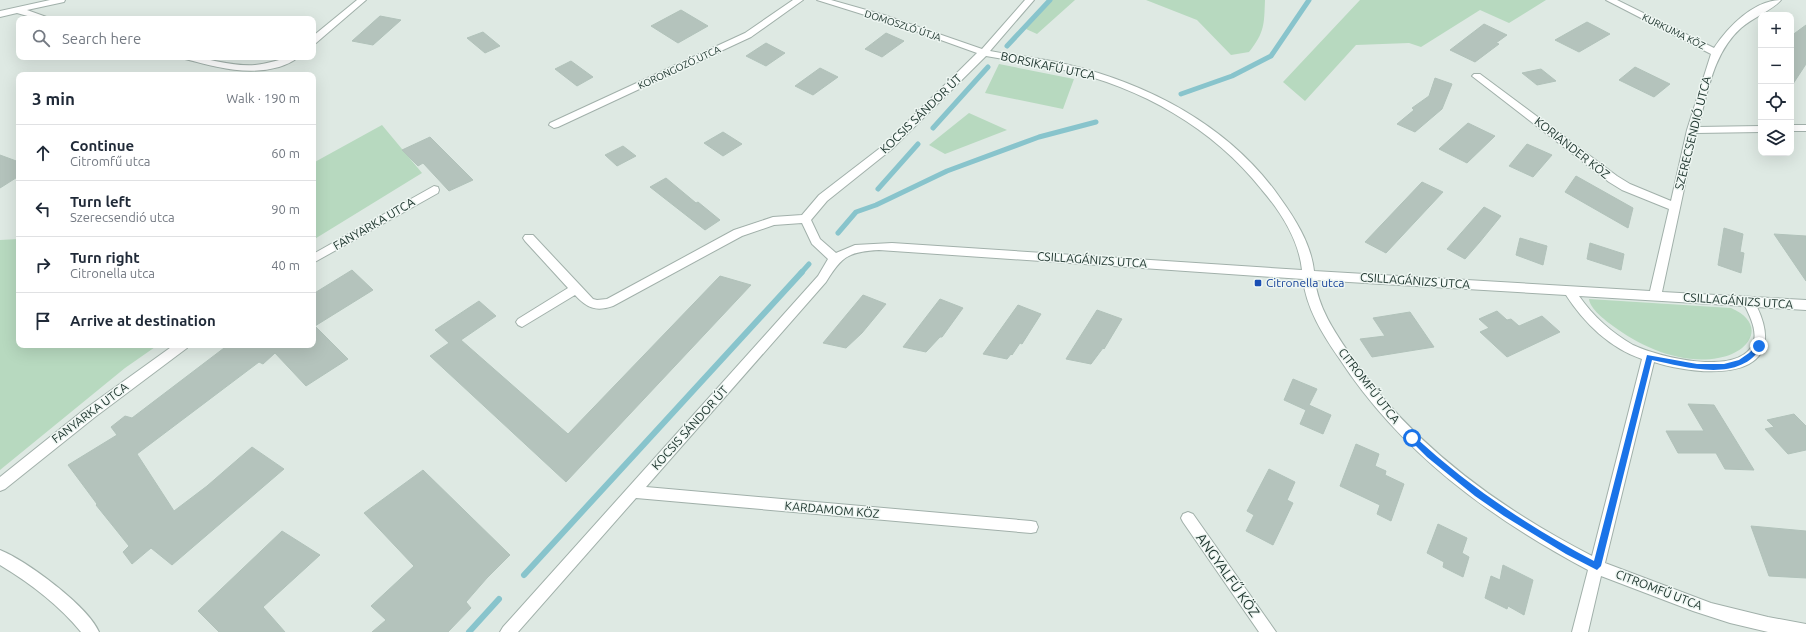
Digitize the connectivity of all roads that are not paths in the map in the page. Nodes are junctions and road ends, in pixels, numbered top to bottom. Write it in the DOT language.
graph roads {
  1 [pos="61,0"];
  2 [pos="362,0"];
  3 [pos="799,0"];
  4 [pos="821,0"];
  5 [pos="1030,0"];
  6 [pos="1610,0"];
  7 [pos="1777,0"];
  8 [pos="18,11"];
  9 [pos="0,14"];
  10 [pos="37,16"];
  11 [pos="316,38"];
  12 [pos="984,52"];
  13 [pos="1715,52"];
  14 [pos="202,60"];
  15 [pos="287,60"];
  16 [pos="1478,76"];
  17 [pos="554,125"];
  18 [pos="1794,128"];
  19 [pos="1806,128"];
  20 [pos="1758,129"];
  21 [pos="1692,130"];
  22 [pos="434,190"];
  23 [pos="1674,207"];
  24 [pos="805,219"];
  25 [pos="529,238"];
  26 [pos="316,257"];
  27 [pos="835,259"];
  28 [pos="1310,275"];
  29 [pos="577,288"];
  30 [pos="1570,291"];
  31 [pos="1655,295"];
  32 [pos="1749,302"];
  33 [pos="1806,305"];
  34 [pos="522,322"];
  35 [pos="179,348"];
  36 [pos="1649,357"];
  37 [pos="0,485"];
  38 [pos="632,492"];
  39 [pos="1188,518"];
  40 [pos="1031,527"];
  41 [pos="0,557"];
  42 [pos="1597,566"];
  43 [pos="1806,631"];
  44 [pos="92,632"];
  45 [pos="508,632"];
  46 [pos="1268,632"];
  47 [pos="1580,632"];
  1 -- 8 [label="street"];
  2 -- 11 [label="street"];
  3 -- 17 [label="street, KORONGOZÓ UTCA"];
  4 -- 12 [label="street, DOMOSZLÓ ÚTJA"];
  5 -- 12 [label="street, KOCSIS SÁNDOR ÚT"];
  6 -- 13 [label="street, KURKUMA KÖZ"];
  7 -- 13 [label="street, SZERECSENDIÓ UTCA"];
  8 -- 9 [label="street"];
  8 -- 10 [label="street"];
  12 -- 24 [label="street, KOCSIS SÁNDOR ÚT"];
  12 -- 28 [label="street, BORSIKAFŰ UTCA"];
  13 -- 21 [label="street, SZERECSENDIÓ UTCA"];
  14 -- 15 [label="street"];
  16 -- 23 [label="street, KORIANDER KÖZ"];
  18 -- 19 [label="street"];
  20 -- 21 [label="street"];
  21 -- 23 [label="street, SZERECSENDIÓ UTCA"];
  22 -- 26 [label="street, FANYARKA UTCA"];
  23 -- 31 [label="street, SZERECSENDIÓ UTCA"];
  24 -- 27 [label="street"];
  24 -- 29 [label="street"];
  25 -- 29 [label="street"];
  27 -- 28 [label="street, CSILLAGÁNIZS UTCA"];
  27 -- 38 [label="street, KOCSIS SÁNDOR ÚT"];
  28 -- 30 [label="street, CSILLAGÁNIZS UTCA"];
  28 -- 42 [label="street, CITROMFŰ UTCA"];
  29 -- 34 [label="street"];
  30 -- 31 [label="street, CSILLAGÁNIZS UTCA"];
  30 -- 36 [label="street"];
  31 -- 32 [label="street, CSILLAGÁNIZS UTCA"];
  32 -- 33 [label="street, CSILLAGÁNIZS UTCA"];
  32 -- 36 [label="street"];
  35 -- 37 [label="street, FANYARKA UTCA"];
  36 -- 42 [label="street"];
  38 -- 40 [label="street, KARDAMOM KÖZ"];
  38 -- 45 [label="street, KOCSIS SÁNDOR ÚT"];
  39 -- 46 [label="street, ANGYALFŰ KÖZ"];
  41 -- 44 [label="street"];
  42 -- 43 [label="street, CITROMFŰ UTCA"];
  42 -- 47 [label="street"];
}
